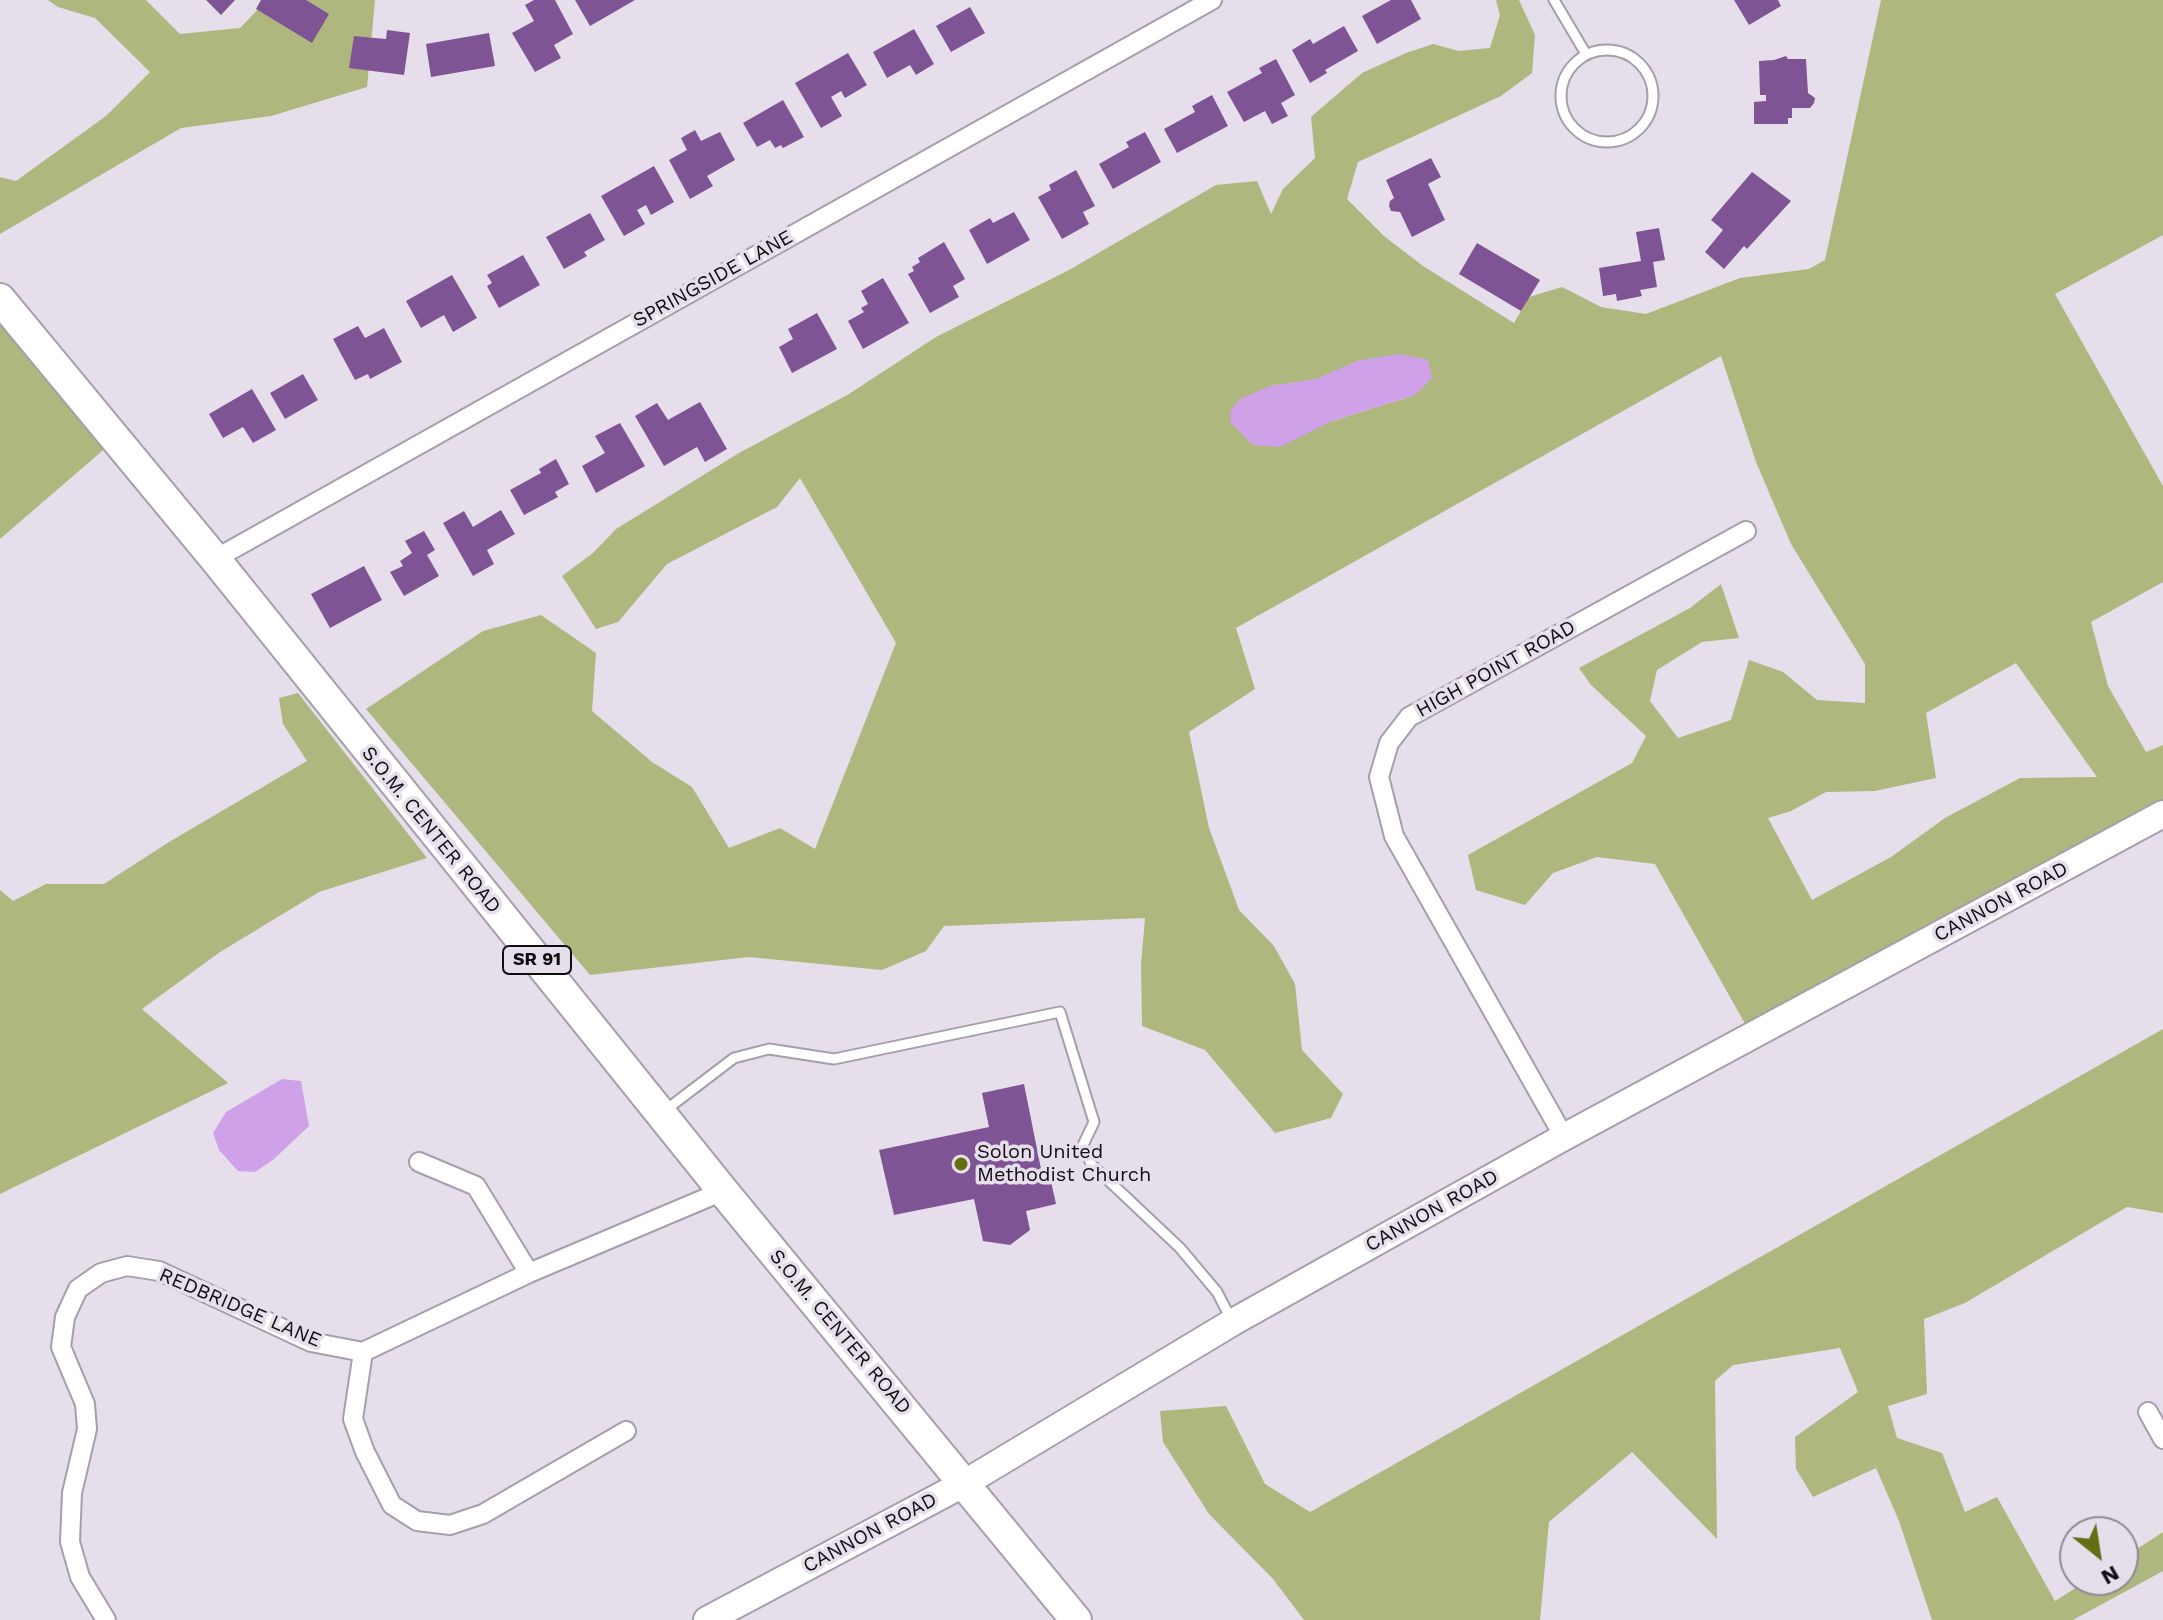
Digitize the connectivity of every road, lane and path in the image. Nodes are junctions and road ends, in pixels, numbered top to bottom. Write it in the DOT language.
graph roads {
  1 [pos="1212,0"];
  2 [pos="1554,0"];
  3 [pos="1586,54"];
  4 [pos="0,299"];
  5 [pos="1746,531"];
  6 [pos="215,559"];
  7 [pos="2163,814"];
  8 [pos="661,1114"];
  9 [pos="1564,1137"];
  10 [pos="419,1162"];
  11 [pos="723,1191"];
  12 [pos="529,1273"];
  13 [pos="1233,1322"];
  14 [pos="363,1352"];
  15 [pos="2148,1412"];
  16 [pos="626,1431"];
  17 [pos="2163,1439"];
  18 [pos="965,1483"];
  19 [pos="106,1620"];
  20 [pos="707,1620"];
  21 [pos="1076,1620"];
  1 -- 6 [label="street, SPRINGSIDE LANE"];
  2 -- 3 [label="lane"];
  3 -- 3 [label="lane"];
  4 -- 6 [label="main road, S.O.M. CENTER ROAD / SR 91"];
  5 -- 9 [label="street, HIGH POINT ROAD"];
  6 -- 8 [label="main road, S.O.M. CENTER ROAD / SR 91"];
  7 -- 9 [label="main road, CANNON ROAD"];
  8 -- 11 [label="main road, S.O.M. CENTER ROAD / SR 91"];
  8 -- 13 [label="lane"];
  9 -- 13 [label="main road, CANNON ROAD"];
  10 -- 12 [label="street"];
  11 -- 12 [label="street"];
  11 -- 18 [label="main road, S.O.M. CENTER ROAD / SR 91"];
  12 -- 14 [label="street"];
  13 -- 18 [label="main road, CANNON ROAD"];
  14 -- 16 [label="street"];
  14 -- 19 [label="street, REDBRIDGE LANE"];
  15 -- 17 [label="street"];
  18 -- 20 [label="main road, CANNON ROAD"];
  18 -- 21 [label="main road, S.O.M. CENTER ROAD / SR 91"];
}
